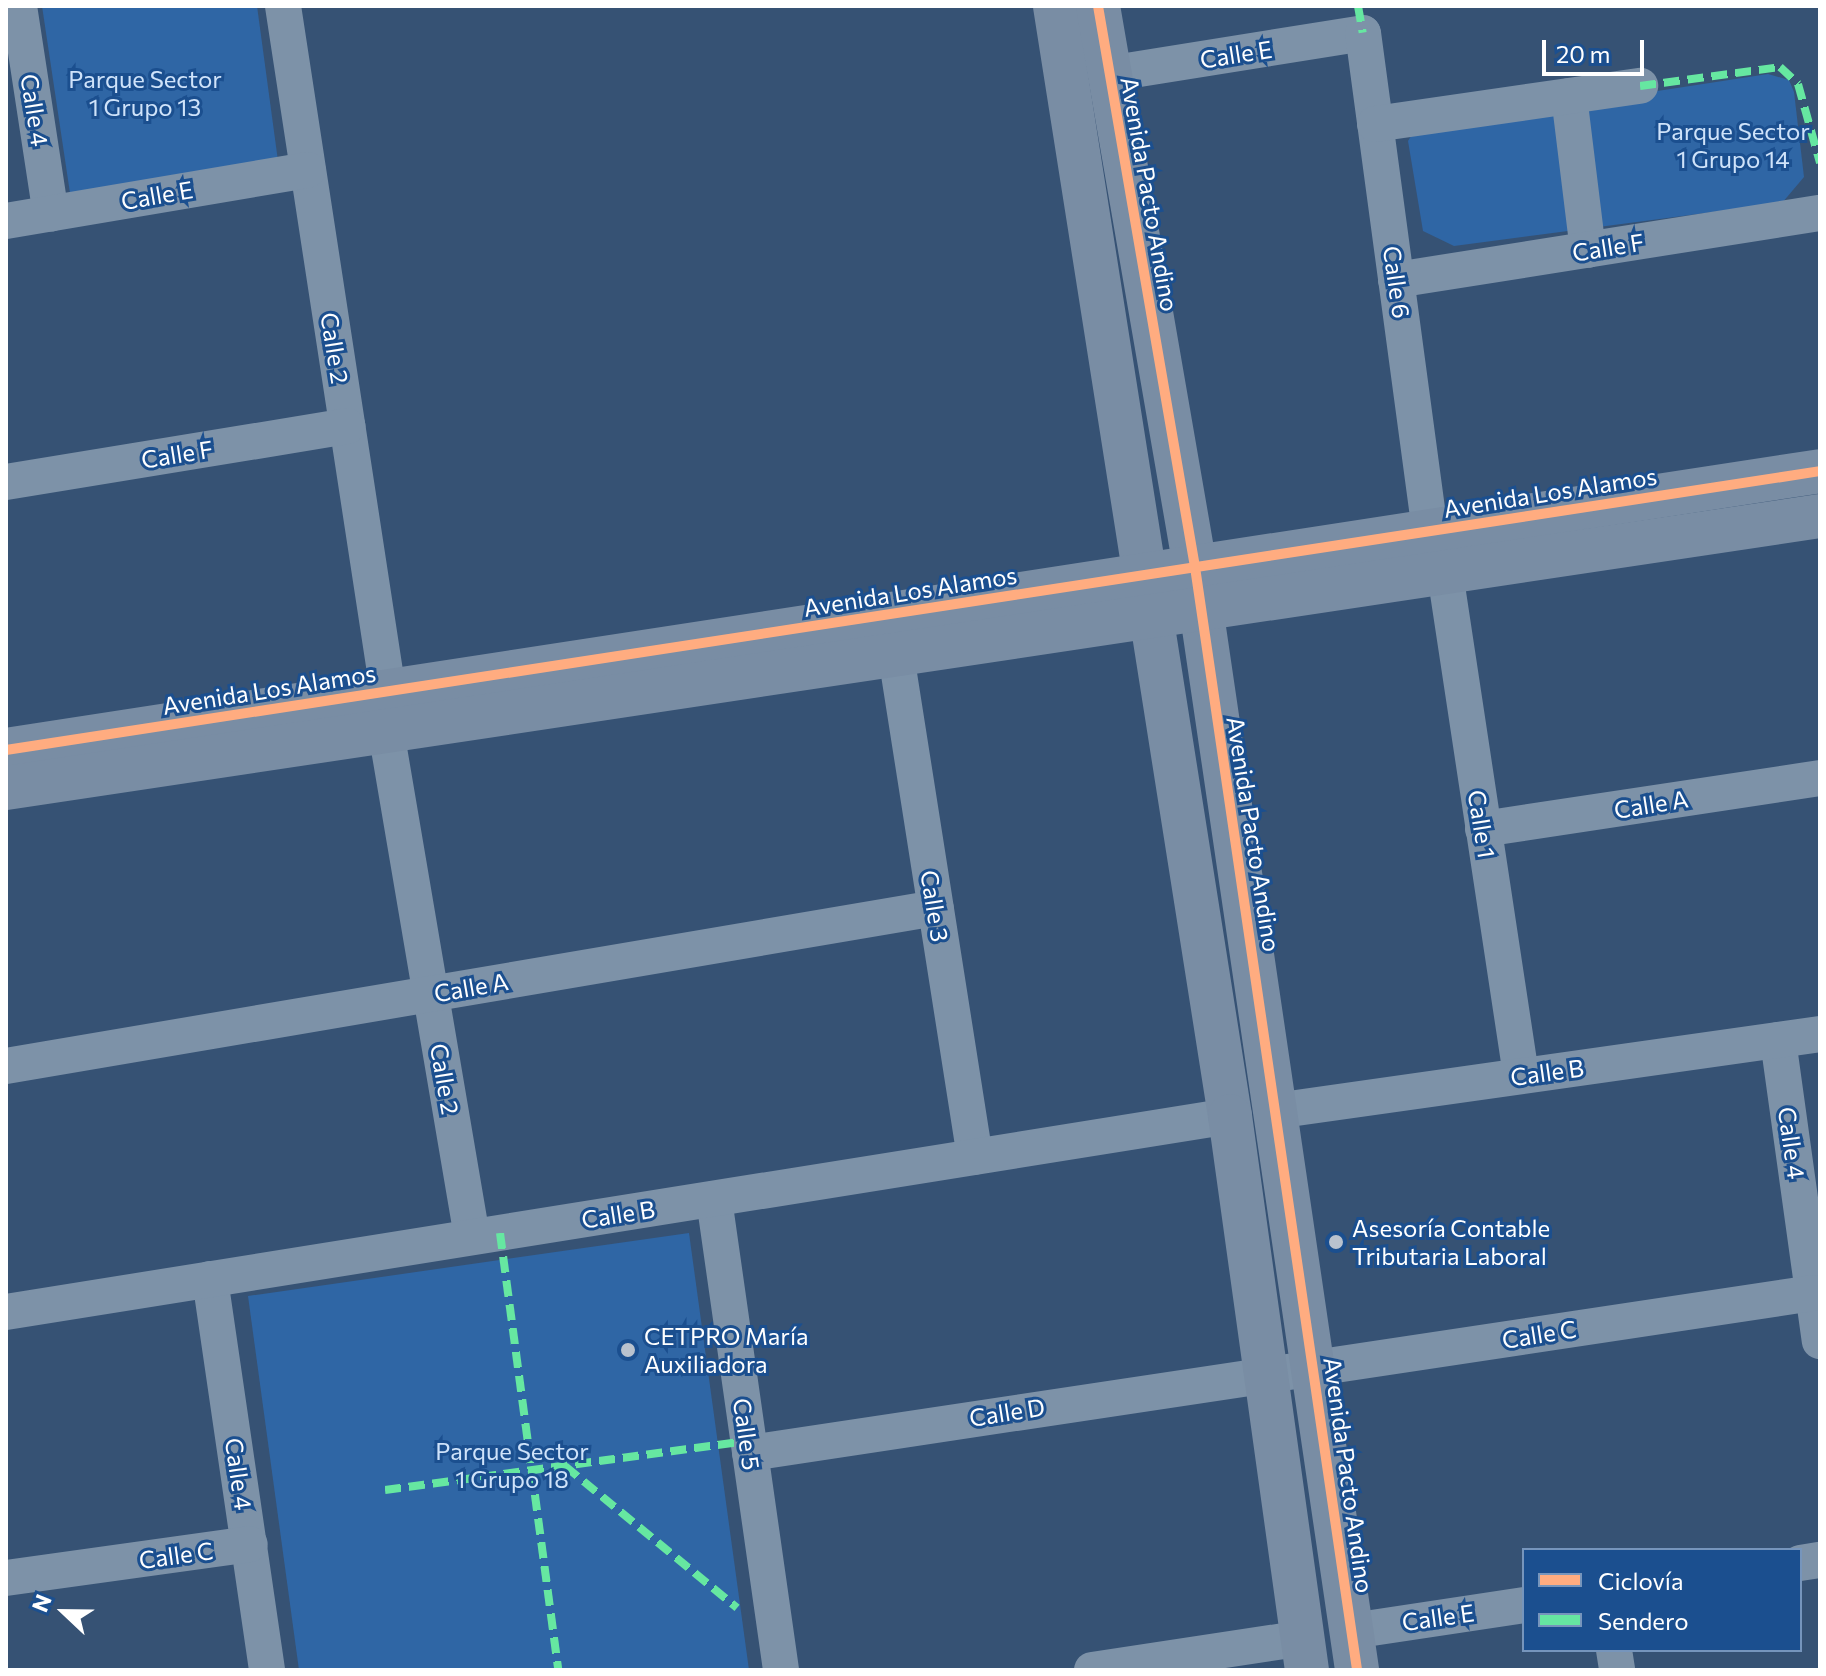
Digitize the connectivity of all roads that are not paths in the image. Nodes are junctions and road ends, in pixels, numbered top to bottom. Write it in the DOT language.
graph roads {
  1 [pos="19,6"];
  2 [pos="283,6"];
  3 [pos="1055,6"];
  4 [pos="1098,6"];
  5 [pos="1363,33"];
  6 [pos="1108,74"];
  7 [pos="1640,86"];
  8 [pos="1569,96"];
  9 [pos="1375,124"];
  10 [pos="308,170"];
  11 [pos="1820,213"];
  12 [pos="51,214"];
  13 [pos="6,221"];
  14 [pos="1588,250"];
  15 [pos="1396,280"];
  16 [pos="347,426"];
  17 [pos="1820,471"];
  18 [pos="6,482"];
  19 [pos="1820,516"];
  20 [pos="1430,531"];
  21 [pos="1445,573"];
  22 [pos="1197,588"];
  23 [pos="1149,596"];
  24 [pos="896,655"];
  25 [pos="387,711"];
  26 [pos="6,750"];
  27 [pos="1820,778"];
  28 [pos="6,788"];
  29 [pos="1483,829"];
  30 [pos="936,908"];
  31 [pos="431,994"];
  32 [pos="1820,1034"];
  33 [pos="1778,1040"];
  34 [pos="6,1066"];
  35 [pos="1521,1075"];
  36 [pos="1275,1111"];
  37 [pos="1230,1116"];
  38 [pos="975,1157"];
  39 [pos="714,1199"];
  40 [pos="472,1237"];
  41 [pos="210,1279"];
  42 [pos="1813,1293"];
  43 [pos="6,1312"];
  44 [pos="1820,1341"];
  45 [pos="1314,1368"];
  46 [pos="1264,1374"];
  47 [pos="750,1453"];
  48 [pos="250,1544"];
  49 [pos="6,1578"];
  50 [pos="1522,1606"];
  51 [pos="1354,1650"];
  52 [pos="1305,1654"];
  53 [pos="267,1670"];
  54 [pos="781,1670"];
  55 [pos="1092,1670"];
  1 -- 12 [label="street, Calle 4"];
  2 -- 10 [label="street, Calle 2"];
  3 -- 23 [label="street"];
  4 -- 6 [label="street, Avenida Pacto Andino"];
  5 -- 6 [label="street, Calle E"];
  5 -- 9 [label="street, Calle 6"];
  6 -- 22 [label="street, Avenida Pacto Andino"];
  7 -- 8 [label="street"];
  8 -- 9 [label="street"];
  8 -- 14 [label="street"];
  9 -- 15 [label="street, Calle 6"];
  10 -- 12 [label="street, Calle E"];
  10 -- 16 [label="street, Calle 2"];
  11 -- 14 [label="street, Calle F"];
  12 -- 13 [label="street, Calle E"];
  14 -- 15 [label="street, Calle F"];
  15 -- 20 [label="street, Calle 6"];
  16 -- 18 [label="street, Calle F"];
  16 -- 25 [label="street, Calle 2"];
  17 -- 20 [label="street, Avenida Los Alamos"];
  19 -- 21 [label="street, Avenida Los Alamos"];
  20 -- 22 [label="street, Avenida Los Alamos"];
  21 -- 22 [label="street, Avenida Los Alamos"];
  21 -- 29 [label="street, Calle 1"];
  22 -- 23 [label="street, Avenida Los Alamos"];
  22 -- 36 [label="street, Avenida Pacto Andino"];
  23 -- 24 [label="street, Avenida Los Alamos"];
  23 -- 25 [label="street, Avenida Los Alamos"];
  23 -- 37 [label="street"];
  24 -- 25 [label="street, Avenida Los Alamos"];
  24 -- 30 [label="street, Calle 3"];
  25 -- 26 [label="street, Avenida Los Alamos"];
  25 -- 28 [label="street, Avenida Los Alamos"];
  25 -- 31 [label="street, Calle 2"];
  27 -- 29 [label="street, Calle A"];
  29 -- 35 [label="street, Calle 1"];
  30 -- 31 [label="street, Calle A"];
  30 -- 38 [label="street, Calle 3"];
  31 -- 34 [label="street, Calle A"];
  31 -- 40 [label="street, Calle 2"];
  32 -- 33 [label="street, Calle B"];
  33 -- 35 [label="street, Calle B"];
  33 -- 42 [label="street, Calle 4"];
  35 -- 36 [label="street, Calle B"];
  36 -- 45 [label="street, Avenida Pacto Andino"];
  37 -- 38 [label="street, Calle B"];
  37 -- 46 [label="street"];
  38 -- 39 [label="street, Calle B"];
  39 -- 40 [label="street, Calle B"];
  39 -- 47 [label="street, Calle 5"];
  40 -- 41 [label="street, Calle B"];
  41 -- 43 [label="street, Calle B"];
  41 -- 48 [label="street, Calle 4"];
  42 -- 44 [label="street, Calle 4"];
  42 -- 45 [label="street, Calle C"];
  45 -- 46 [label="street, Calle C"];
  45 -- 51 [label="street, Avenida Pacto Andino"];
  46 -- 47 [label="street, Calle D"];
  46 -- 52 [label="street"];
  47 -- 54 [label="street, Calle 5"];
  48 -- 49 [label="street, Calle C"];
  48 -- 53 [label="street, Calle 4"];
  50 -- 51 [label="street, Calle E"];
  52 -- 55 [label="street"];
}
